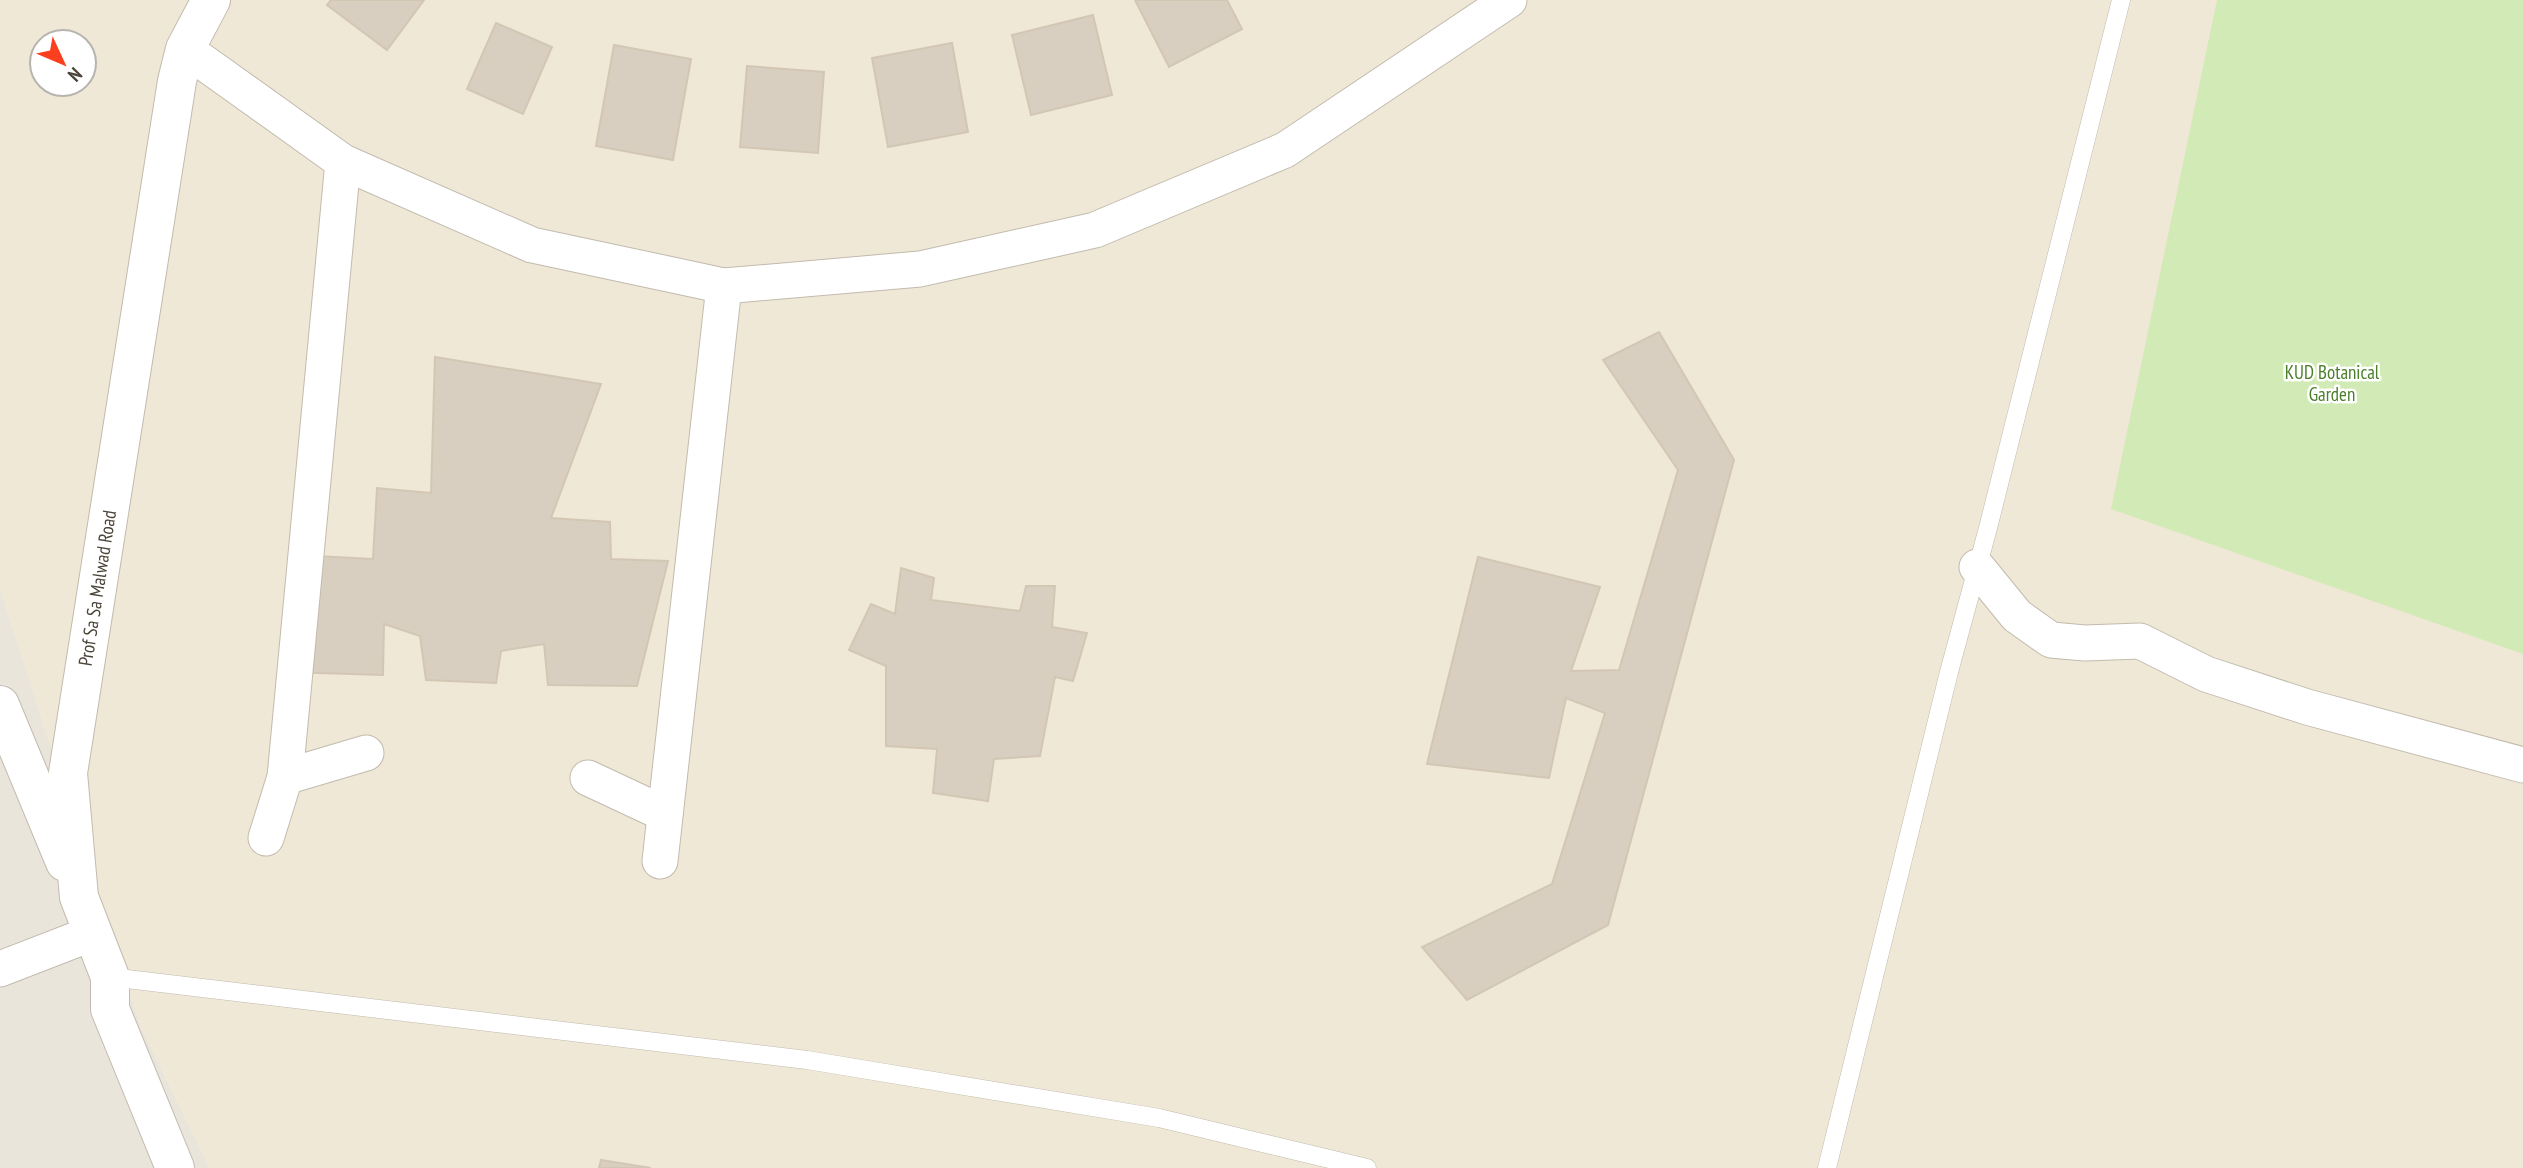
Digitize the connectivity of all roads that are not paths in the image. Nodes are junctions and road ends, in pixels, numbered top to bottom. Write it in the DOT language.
graph roads {
  1 [pos="1509,0"];
  2 [pos="2122,0"];
  3 [pos="196,17"];
  4 [pos="343,162"];
  5 [pos="724,286"];
  6 [pos="1977,567"];
  7 [pos="0,705"];
  8 [pos="366,753"];
  9 [pos="2523,765"];
  10 [pos="285,777"];
  11 [pos="588,778"];
  12 [pos="665,814"];
  13 [pos="266,838"];
  14 [pos="660,861"];
  15 [pos="79,897"];
  16 [pos="93,933"];
  17 [pos="0,969"];
  18 [pos="110,977"];
  19 [pos="176,1168"];
  20 [pos="1367,1168"];
  21 [pos="1827,1168"];
  1 -- 5 [label="street"];
  2 -- 6 [label="lane"];
  3 -- 4 [label="street"];
  3 -- 15 [label="street, Prof Sa Sa Malwad Road"];
  4 -- 5 [label="street"];
  4 -- 10 [label="street"];
  5 -- 12 [label="street"];
  6 -- 9 [label="street"];
  6 -- 21 [label="lane"];
  7 -- 15 [label="street"];
  8 -- 10 [label="street"];
  10 -- 13 [label="street"];
  11 -- 12 [label="street"];
  12 -- 14 [label="street"];
  15 -- 16 [label="street, Prof Sa Sa Malwad Road"];
  16 -- 17 [label="street"];
  16 -- 18 [label="street, Prof Sa Sa Malwad Road"];
  18 -- 19 [label="street, Prof Sa Sa Malwad Road"];
  18 -- 20 [label="lane"];
}
